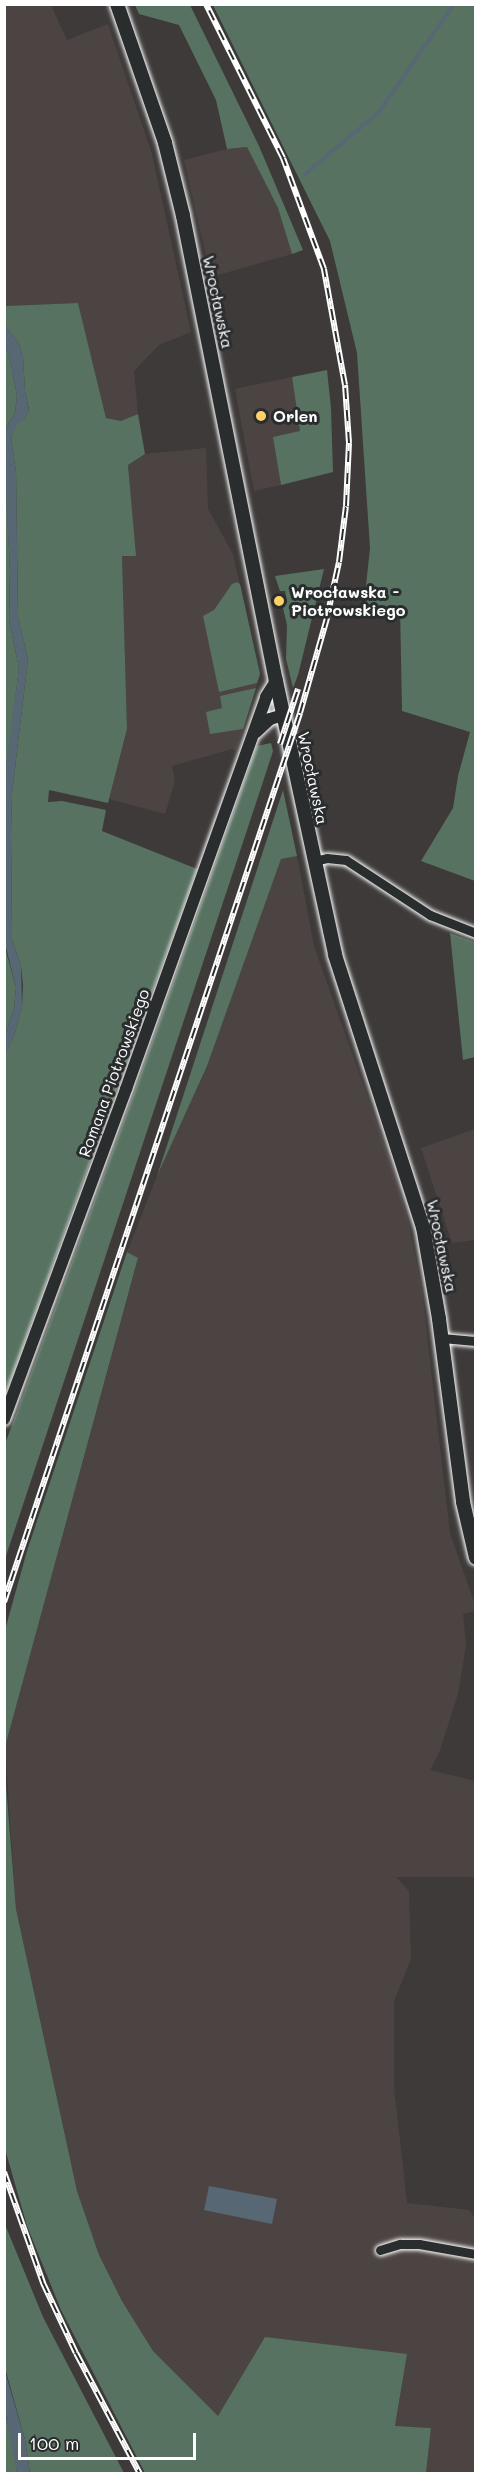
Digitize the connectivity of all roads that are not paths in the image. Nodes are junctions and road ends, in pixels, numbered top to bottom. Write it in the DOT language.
graph roads {
  1 [pos="117,4"];
  2 [pos="276,681"];
  3 [pos="283,716"];
  4 [pos="251,738"];
  5 [pos="314,861"];
  6 [pos="476,933"];
  7 [pos="441,1338"];
  8 [pos="476,1341"];
  9 [pos="4,1419"];
  10 [pos="472,1534"];
  11 [pos="476,1558"];
  12 [pos="380,2250"];
  13 [pos="476,2254"];
  1 -- 2 [label="main road, Wrocławska"];
  2 -- 3 [label="main road, Wrocławska"];
  2 -- 4 [label="street, Romana Piotrowskiego"];
  3 -- 4 [label="street"];
  3 -- 5 [label="main road, Wrocławska"];
  4 -- 9 [label="street, Romana Piotrowskiego"];
  5 -- 6 [label="street"];
  5 -- 7 [label="main road, Wrocławska"];
  7 -- 8 [label="street"];
  7 -- 10 [label="main road, Wrocławska"];
  10 -- 11 [label="main road, Wrocławska"];
  12 -- 13 [label="street"];
}
